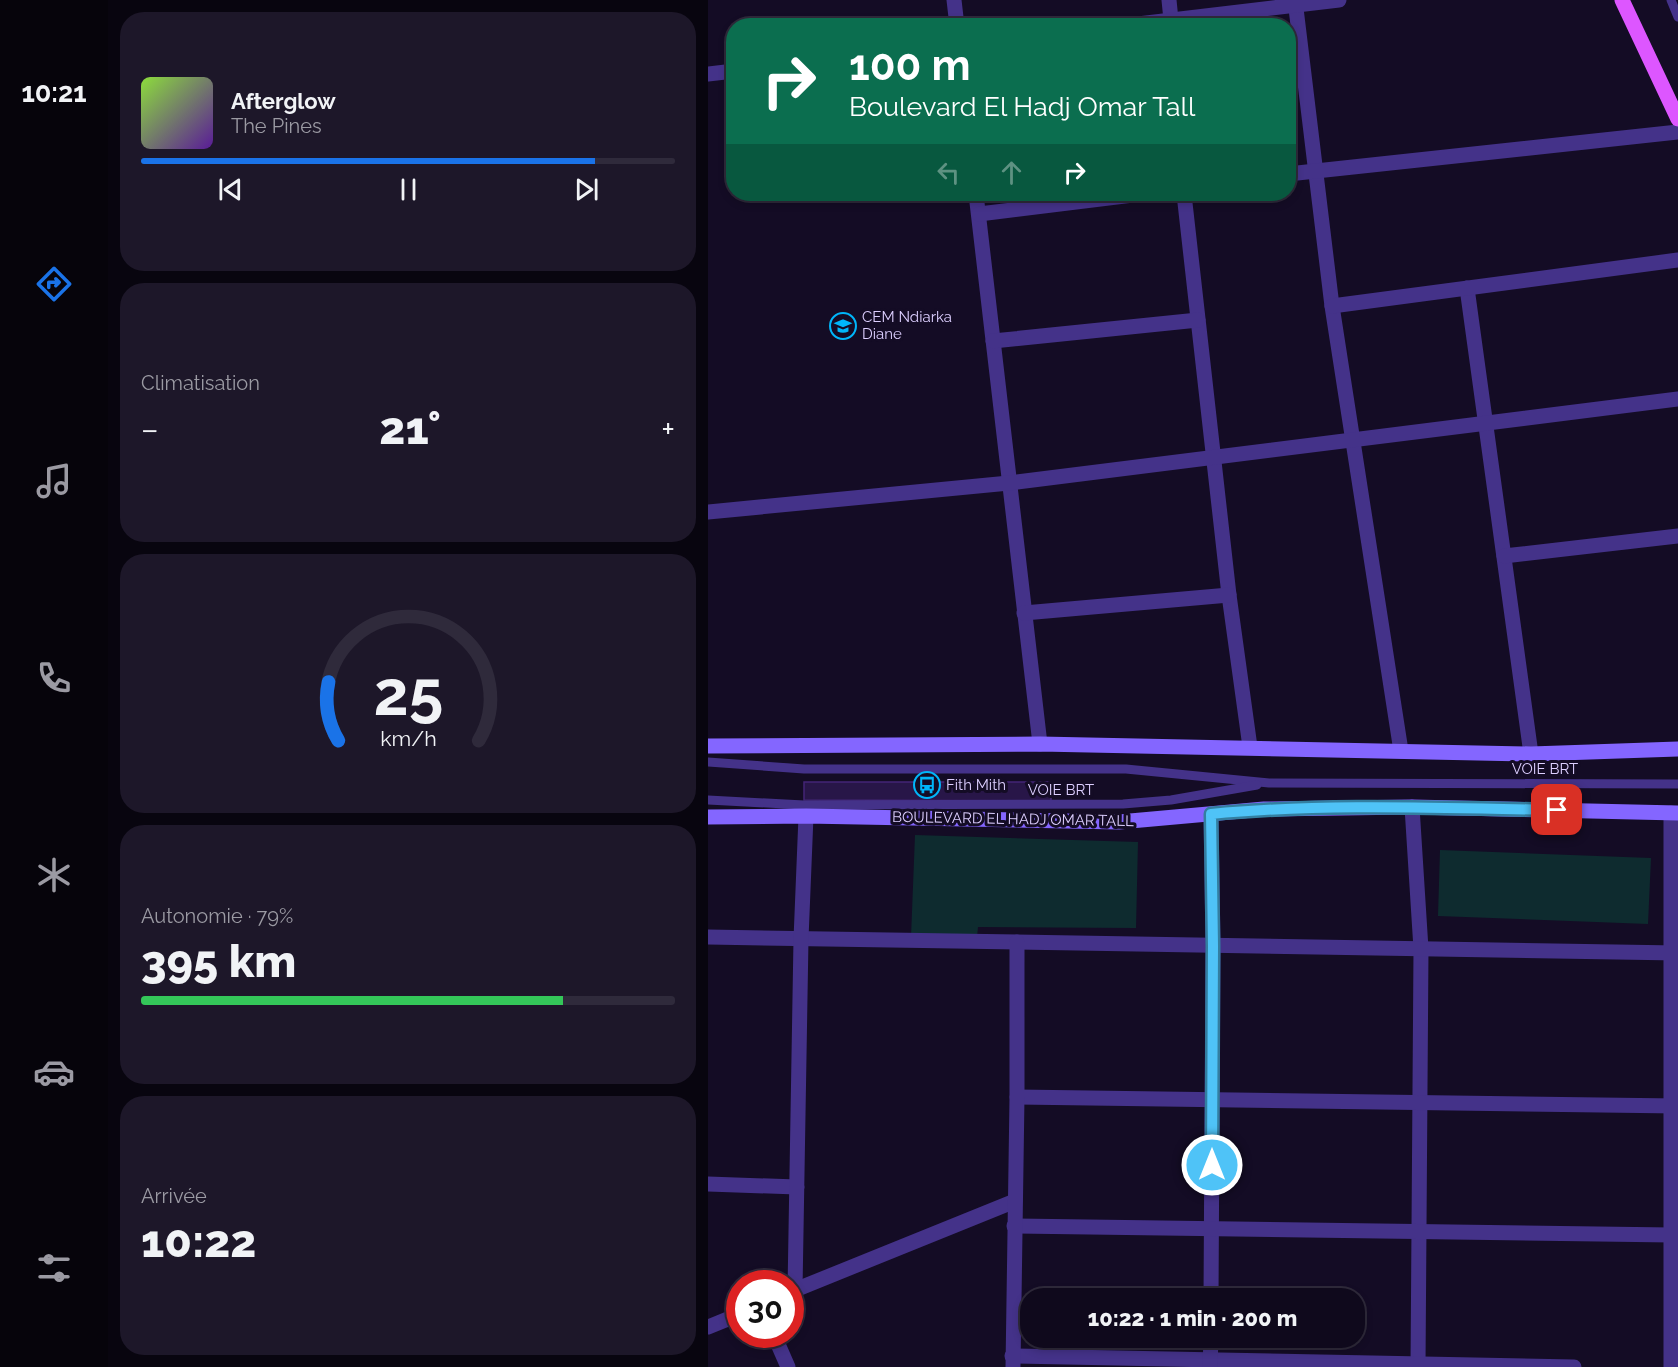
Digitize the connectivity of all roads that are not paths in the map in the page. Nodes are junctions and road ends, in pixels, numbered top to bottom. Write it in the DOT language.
graph roads {
  1 [pos="954,0"];
  2 [pos="1169,0"];
  3 [pos="1339,0"];
  4 [pos="1622,0"];
  5 [pos="1671,0"];
  6 [pos="1295,2"];
  7 [pos="1678,16"];
  8 [pos="956,18"];
  9 [pos="1171,18"];
  10 [pos="1185,18"];
  11 [pos="726,72"];
  12 [pos="708,74"];
  13 [pos="1678,119"];
  14 [pos="1678,132"];
  15 [pos="1316,171"];
  16 [pos="1296,173"];
  17 [pos="977,201"];
  18 [pos="1084,201"];
  19 [pos="1185,201"];
  20 [pos="979,214"];
  21 [pos="1678,260"];
  22 [pos="1467,288"];
  23 [pos="1332,306"];
  24 [pos="1198,320"];
  25 [pos="993,341"];
  26 [pos="1678,399"];
  27 [pos="1486,424"];
  28 [pos="1354,440"];
  29 [pos="1214,458"];
  30 [pos="1009,483"];
  31 [pos="708,512"];
  32 [pos="1678,536"];
  33 [pos="1504,556"];
  34 [pos="1229,595"];
  35 [pos="1024,613"];
  36 [pos="1040,744"];
  37 [pos="708,746"];
  38 [pos="1250,747"];
  39 [pos="1678,749"];
  40 [pos="1401,751"];
  41 [pos="1531,754"];
  42 [pos="708,762"];
  43 [pos="1269,783"];
  44 [pos="1678,784"];
  45 [pos="708,800"];
  46 [pos="1412,807"];
  47 [pos="1675,813"];
  48 [pos="1211,814"];
  49 [pos="806,816"];
  50 [pos="708,817"];
  51 [pos="708,937"];
  52 [pos="801,939"];
  53 [pos="1017,942"];
  54 [pos="1213,946"];
  55 [pos="1421,949"];
  56 [pos="1675,953"];
  57 [pos="1017,1097"];
  58 [pos="1212,1101"];
  59 [pos="1420,1103"];
  60 [pos="1675,1106"];
  61 [pos="708,1184"];
  62 [pos="797,1187"];
  63 [pos="1014,1201"];
  64 [pos="1014,1226"];
  65 [pos="1674,1227"];
  66 [pos="1211,1228"];
  67 [pos="1419,1232"];
  68 [pos="794,1270"];
  69 [pos="804,1287"];
  70 [pos="1211,1288"];
  71 [pos="726,1320"];
  72 [pos="708,1327"];
  73 [pos="1675,1335"];
  74 [pos="780,1348"];
  75 [pos="1210,1348"];
  76 [pos="1012,1362"];
  77 [pos="1210,1364"];
  78 [pos="1418,1366"];
  79 [pos="788,1367"];
  80 [pos="1574,1367"];
  81 [pos="1671,1367"];
  1 -- 8 [label="street"];
  2 -- 9 [label="street"];
  3 -- 6 [label="street"];
  4 -- 13 [label="main road"];
  5 -- 7 [label="lane"];
  6 -- 10 [label="street"];
  6 -- 15 [label="street"];
  11 -- 12 [label="street"];
  14 -- 15 [label="street"];
  15 -- 16 [label="street"];
  15 -- 23 [label="street"];
  17 -- 20 [label="street"];
  18 -- 20 [label="street"];
  19 -- 24 [label="street"];
  20 -- 25 [label="street"];
  21 -- 22 [label="street"];
  22 -- 23 [label="street"];
  22 -- 27 [label="street"];
  23 -- 28 [label="street"];
  24 -- 25 [label="street"];
  24 -- 29 [label="street"];
  25 -- 30 [label="street"];
  26 -- 27 [label="street"];
  27 -- 28 [label="street"];
  27 -- 33 [label="street"];
  28 -- 29 [label="street"];
  28 -- 40 [label="street"];
  29 -- 30 [label="street"];
  29 -- 34 [label="street"];
  30 -- 31 [label="street"];
  30 -- 35 [label="street"];
  32 -- 33 [label="street"];
  33 -- 41 [label="street"];
  34 -- 35 [label="street"];
  34 -- 38 [label="street"];
  35 -- 36 [label="street"];
  36 -- 37 [label="main road"];
  36 -- 38 [label="main road"];
  38 -- 40 [label="main road"];
  39 -- 41 [label="main road"];
  40 -- 41 [label="main road"];
  42 -- 43 [label="lane, VOIE BRT"];
  43 -- 44 [label="lane, VOIE BRT"];
  43 -- 45 [label="lane, VOIE BRT"];
  46 -- 47 [label="main road, BOULEVARD EL HADJ OMAR TALL"];
  46 -- 48 [label="main road, BOULEVARD EL HADJ OMAR TALL"];
  46 -- 55 [label="street"];
  47 -- 56 [label="street"];
  48 -- 49 [label="main road, BOULEVARD EL HADJ OMAR TALL"];
  48 -- 54 [label="street"];
  49 -- 50 [label="main road, BOULEVARD EL HADJ OMAR TALL"];
  49 -- 52 [label="street"];
  51 -- 52 [label="street"];
  52 -- 53 [label="street"];
  52 -- 62 [label="street"];
  53 -- 54 [label="street"];
  53 -- 57 [label="street"];
  54 -- 55 [label="street"];
  54 -- 58 [label="street"];
  55 -- 56 [label="street"];
  55 -- 59 [label="street"];
  56 -- 60 [label="street"];
  57 -- 58 [label="street"];
  57 -- 63 [label="street"];
  58 -- 59 [label="street"];
  58 -- 66 [label="street"];
  59 -- 60 [label="street"];
  59 -- 67 [label="street"];
  60 -- 65 [label="street"];
  61 -- 62 [label="street"];
  62 -- 68 [label="street"];
  63 -- 64 [label="street"];
  63 -- 69 [label="street"];
  64 -- 66 [label="street"];
  64 -- 76 [label="street"];
  65 -- 67 [label="street"];
  65 -- 73 [label="street"];
  66 -- 67 [label="street"];
  66 -- 70 [label="street"];
  67 -- 78 [label="street"];
  71 -- 72 [label="street"];
  73 -- 81 [label="street"];
  74 -- 79 [label="street"];
  75 -- 77 [label="street"];
  76 -- 77 [label="street"];
  77 -- 78 [label="street"];
  78 -- 80 [label="street"];
}
